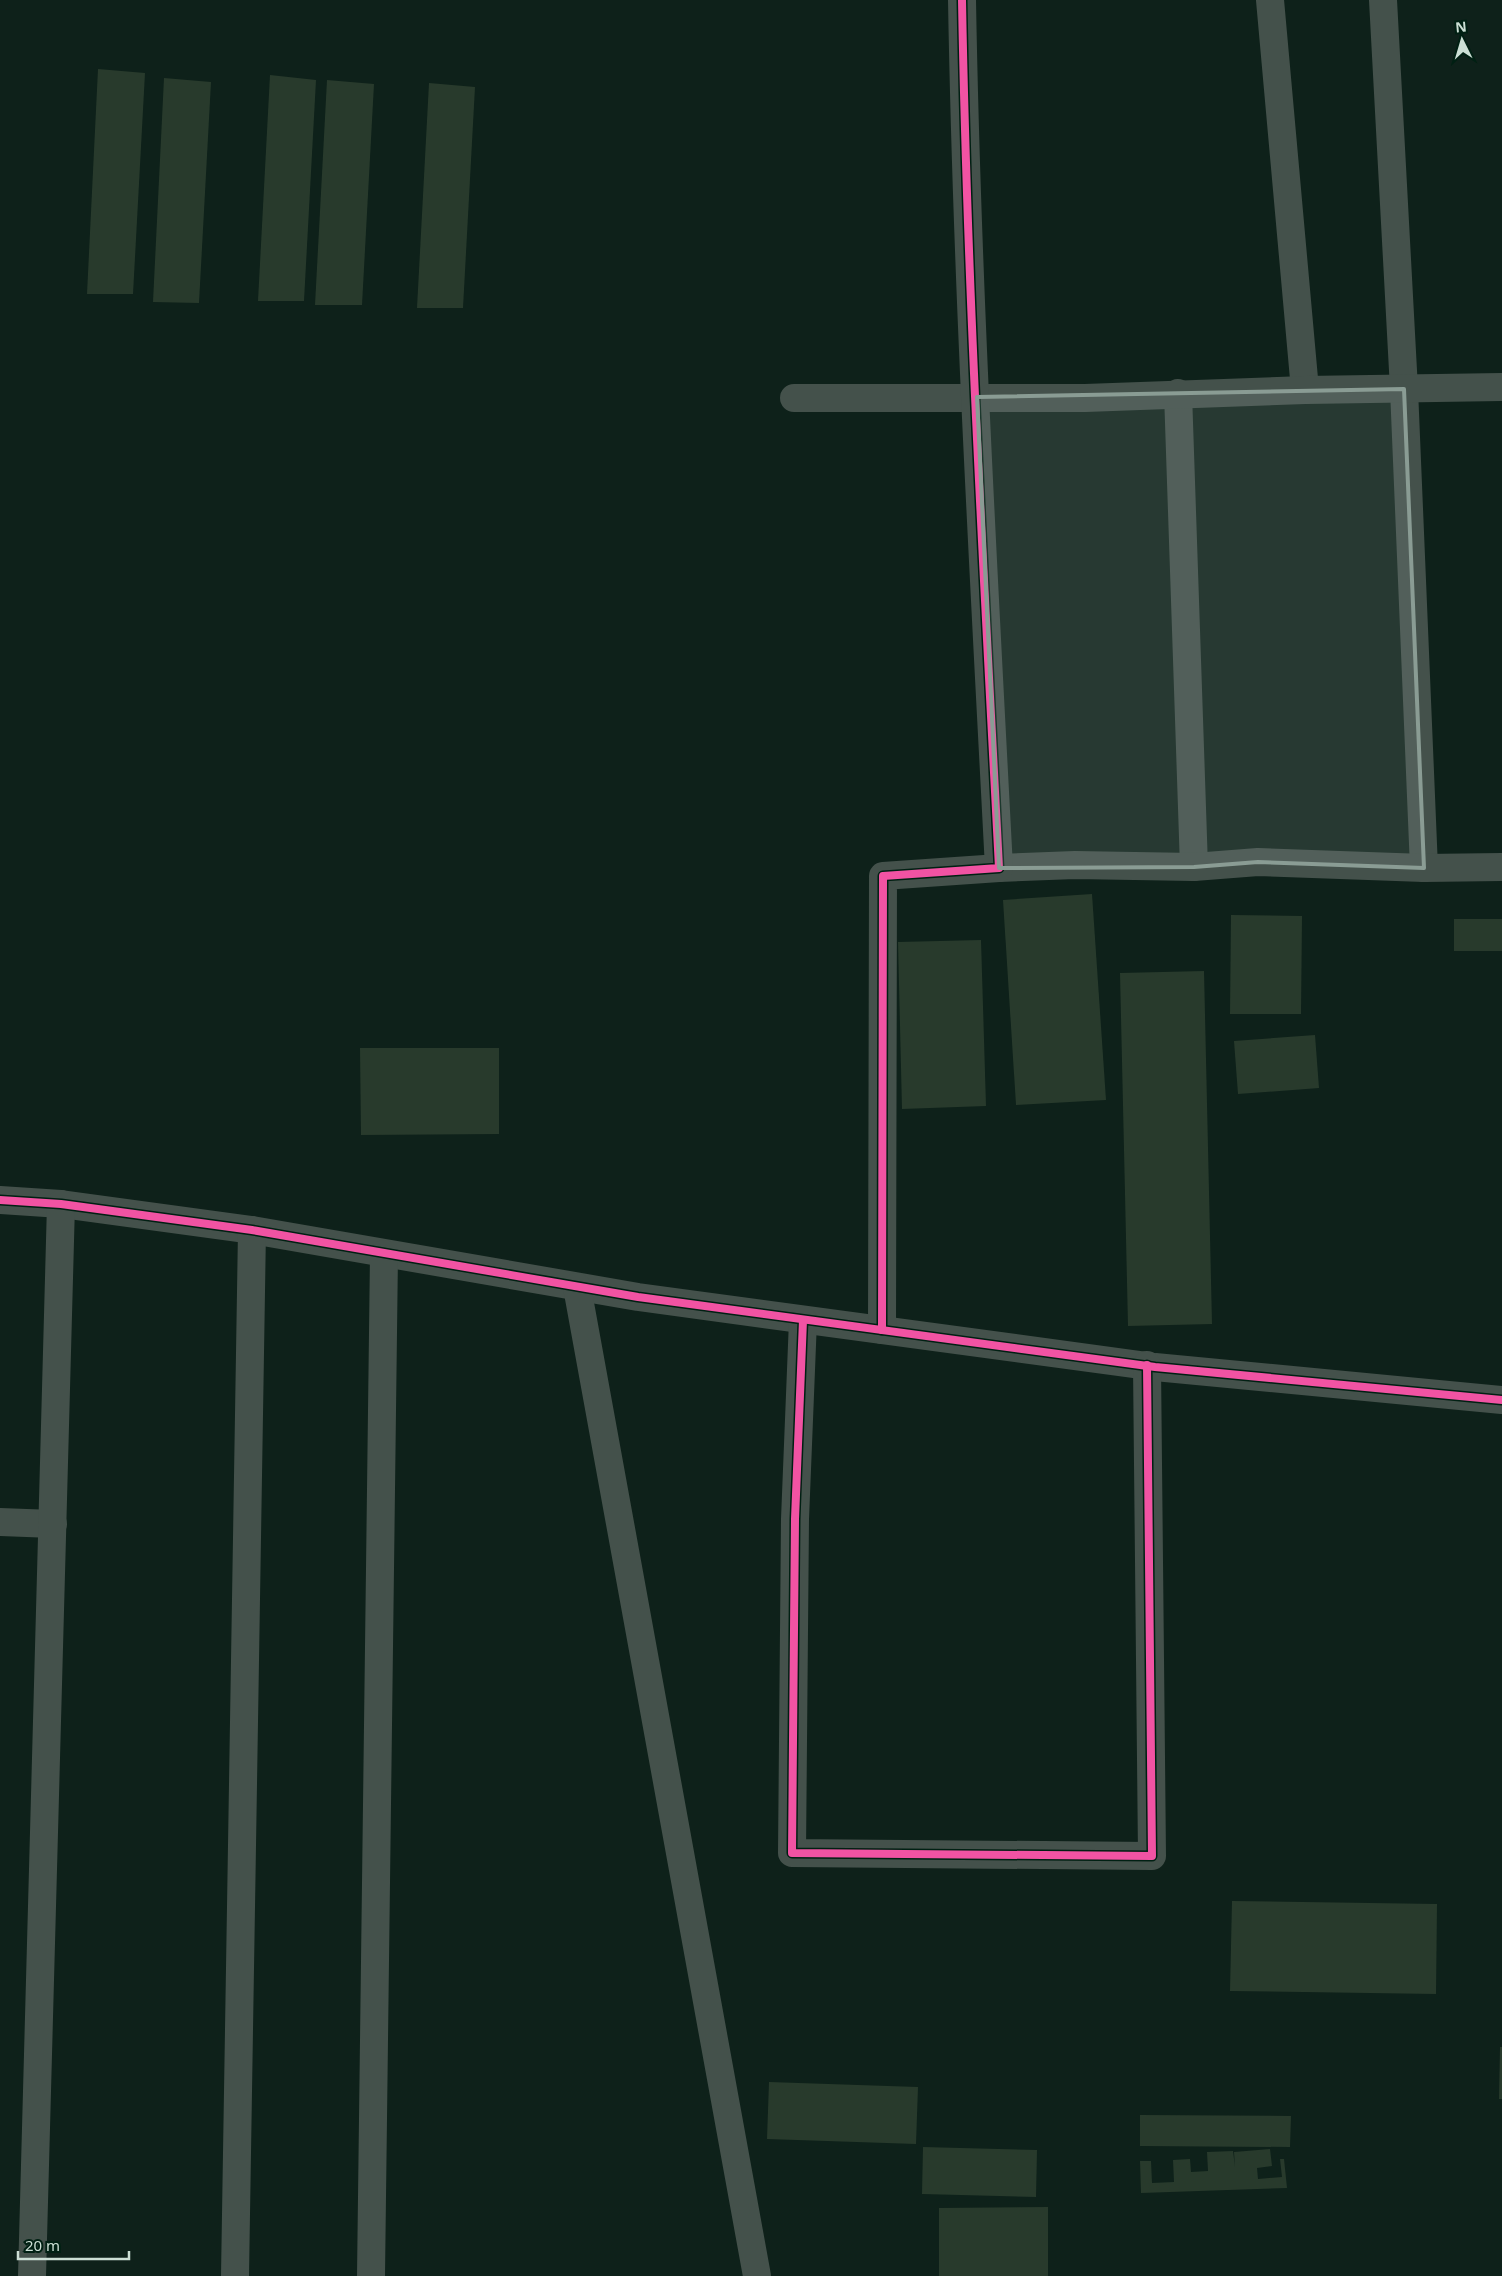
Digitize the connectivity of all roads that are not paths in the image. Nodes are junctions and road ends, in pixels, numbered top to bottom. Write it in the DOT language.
graph roads {
  1 [pos="962,0"];
  2 [pos="1270,0"];
  3 [pos="1383,0"];
  4 [pos="1502,386"];
  5 [pos="1404,389"];
  6 [pos="1306,390"];
  7 [pos="1178,393"];
  8 [pos="976,397"];
  9 [pos="794,398"];
  10 [pos="1194,867"];
  11 [pos="1502,867"];
  12 [pos="999,868"];
  13 [pos="1424,868"];
  14 [pos="0,1200"];
  15 [pos="61,1204"];
  16 [pos="252,1230"];
  17 [pos="384,1254"];
  18 [pos="577,1287"];
  19 [pos="803,1320"];
  20 [pos="882,1330"];
  21 [pos="1147,1366"];
  22 [pos="1502,1400"];
  23 [pos="0,1522"];
  24 [pos="53,1524"];
  25 [pos="32,2276"];
  26 [pos="235,2276"];
  27 [pos="370,2276"];
  28 [pos="757,2276"];
  1 -- 8 [label="street"];
  2 -- 6 [label="street"];
  3 -- 5 [label="street"];
  4 -- 5 [label="street"];
  5 -- 6 [label="street"];
  5 -- 13 [label="street"];
  6 -- 7 [label="street"];
  7 -- 8 [label="street"];
  7 -- 10 [label="street"];
  8 -- 9 [label="street"];
  8 -- 12 [label="street"];
  10 -- 12 [label="street"];
  10 -- 13 [label="street"];
  11 -- 13 [label="street"];
  12 -- 20 [label="street"];
  14 -- 15 [label="street"];
  15 -- 16 [label="street"];
  15 -- 24 [label="street"];
  16 -- 17 [label="street"];
  16 -- 26 [label="street"];
  17 -- 18 [label="street"];
  17 -- 27 [label="street"];
  18 -- 19 [label="street"];
  18 -- 28 [label="street"];
  19 -- 20 [label="street"];
  19 -- 21 [label="street"];
  20 -- 21 [label="street"];
  21 -- 22 [label="street"];
  23 -- 24 [label="street"];
  24 -- 25 [label="street"];
}
